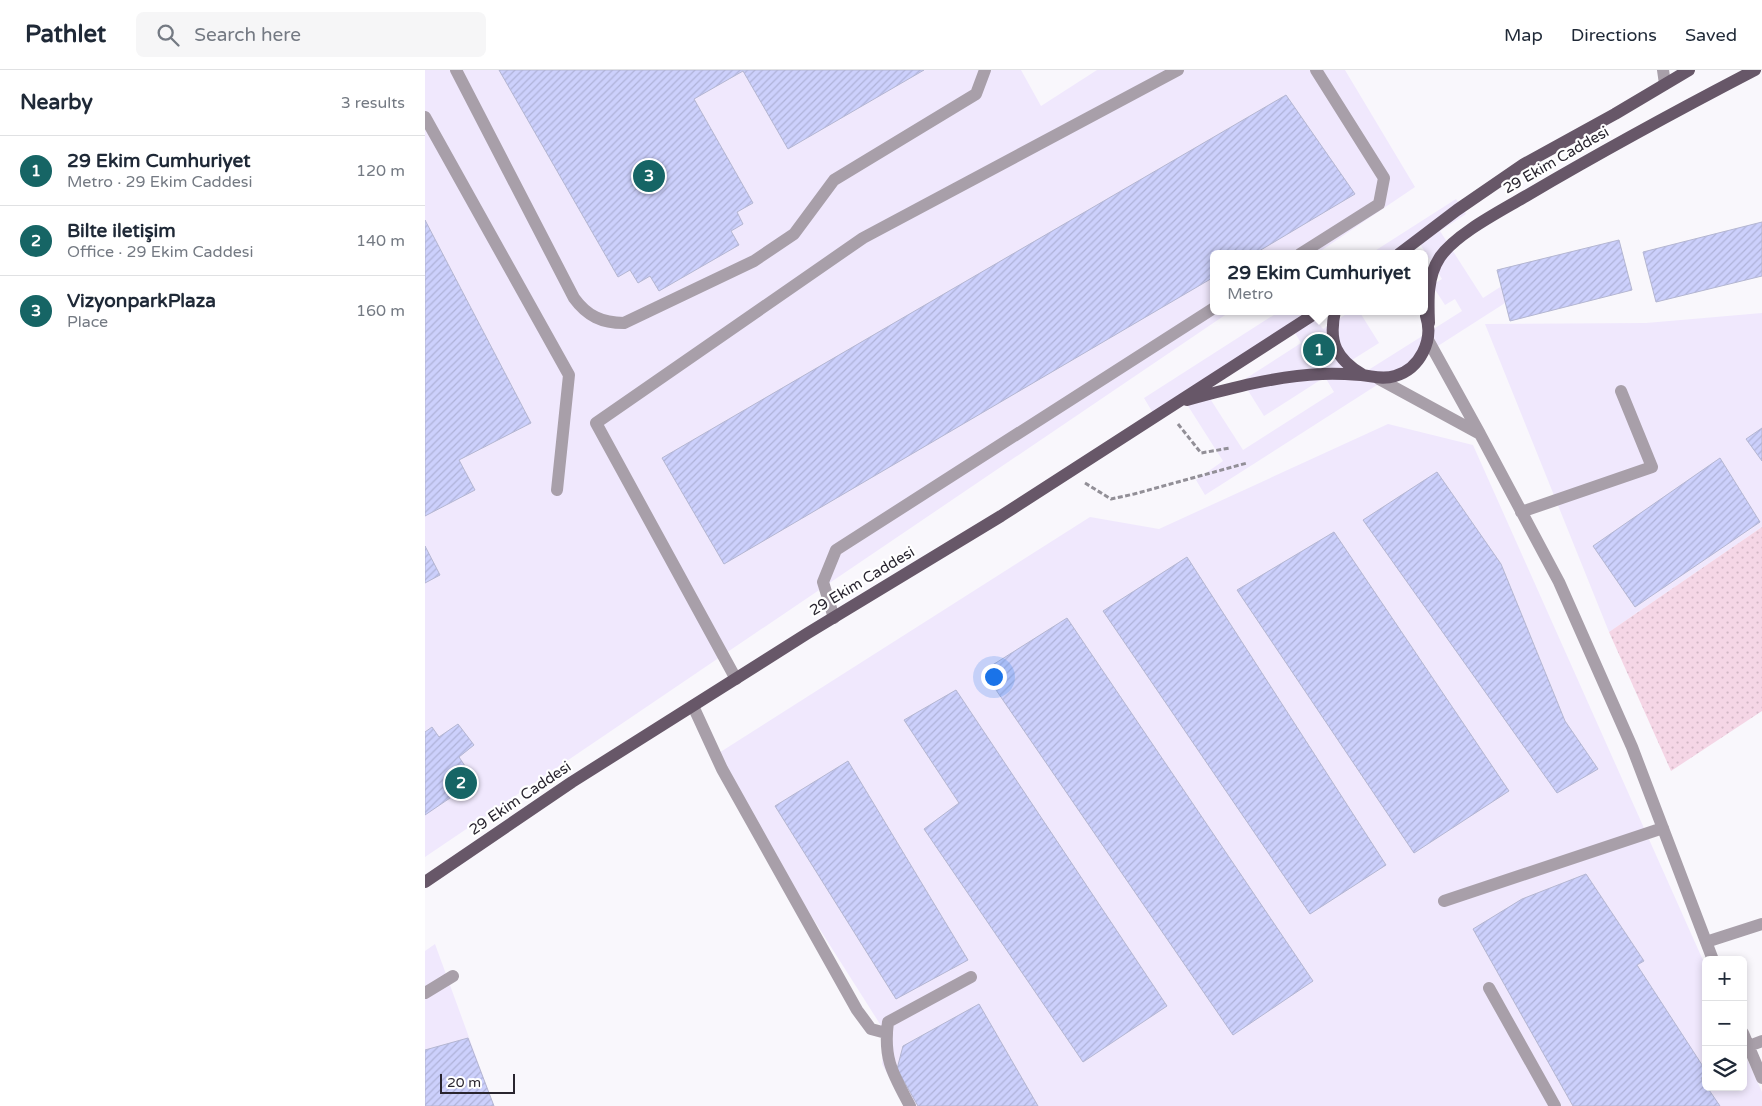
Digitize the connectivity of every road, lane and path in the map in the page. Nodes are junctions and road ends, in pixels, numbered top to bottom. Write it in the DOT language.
graph roads {
  1 [pos="456,70"];
  2 [pos="985,70"];
  3 [pos="1178,70"];
  4 [pos="1316,70"];
  5 [pos="1663,70"];
  6 [pos="1689,70"];
  7 [pos="1755,70"];
  8 [pos="1665,84"];
  9 [pos="425,117"];
  10 [pos="1306,250"];
  11 [pos="1404,250"];
  12 [pos="1210,311"];
  13 [pos="1313,315"];
  14 [pos="1334,315"];
  15 [pos="1426,315"];
  16 [pos="1429,323"];
  17 [pos="1428,340"];
  18 [pos="1363,376"];
  19 [pos="1379,379"];
  20 [pos="1621,392"];
  21 [pos="1170,405"];
  22 [pos="1480,434"];
  23 [pos="1230,448"];
  24 [pos="1247,463"];
  25 [pos="1068,472"];
  26 [pos="557,490"];
  27 [pos="1521,512"];
  28 [pos="834,618"];
  29 [pos="736,679"];
  30 [pos="693,706"];
  31 [pos="1663,828"];
  32 [pos="425,882"];
  33 [pos="1444,901"];
  34 [pos="1762,924"];
  35 [pos="1706,942"];
  36 [pos="1711,956"];
  37 [pos="453,976"];
  38 [pos="971,977"];
  39 [pos="1489,988"];
  40 [pos="425,993"];
  41 [pos="886,1033"];
  42 [pos="1762,1041"];
  43 [pos="1747,1042"];
  44 [pos="1749,1046"];
  45 [pos="1762,1078"];
  46 [pos="910,1106"];
  47 [pos="1555,1106"];
  1 -- 2 [label="street"];
  3 -- 29 [label="street"];
  4 -- 10 [label="street"];
  5 -- 8 [label="street"];
  6 -- 8 [label="main road, 29 Ekim Caddesi"];
  7 -- 16 [label="main road, 29 Ekim Caddesi"];
  8 -- 11 [label="main road, 29 Ekim Caddesi"];
  9 -- 26 [label="street"];
  12 -- 28 [label="street"];
  13 -- 21 [label="main road, 29 Ekim Caddesi"];
  14 -- 18 [label="main road"];
  15 -- 16 [label="main road"];
  16 -- 17 [label="main road, 29 Ekim Caddesi"];
  17 -- 19 [label="main road"];
  17 -- 22 [label="street"];
  18 -- 19 [label="main road"];
  18 -- 21 [label="main road"];
  19 -- 22 [label="street"];
  20 -- 27 [label="street"];
  21 -- 23 [label="path"];
  21 -- 25 [label="main road, 29 Ekim Caddesi"];
  22 -- 27 [label="street"];
  24 -- 25 [label="path"];
  25 -- 28 [label="main road, 29 Ekim Caddesi"];
  27 -- 31 [label="street"];
  28 -- 29 [label="main road, 29 Ekim Caddesi"];
  29 -- 30 [label="main road, 29 Ekim Caddesi"];
  30 -- 32 [label="main road, 29 Ekim Caddesi"];
  30 -- 41 [label="street"];
  31 -- 33 [label="street"];
  31 -- 35 [label="street"];
  34 -- 35 [label="street"];
  35 -- 36 [label="street"];
  37 -- 40 [label="street"];
  38 -- 41 [label="street"];
  39 -- 47 [label="street"];
  41 -- 46 [label="street"];
  42 -- 44 [label="street"];
  43 -- 44 [label="street"];
  44 -- 45 [label="street"];
}
